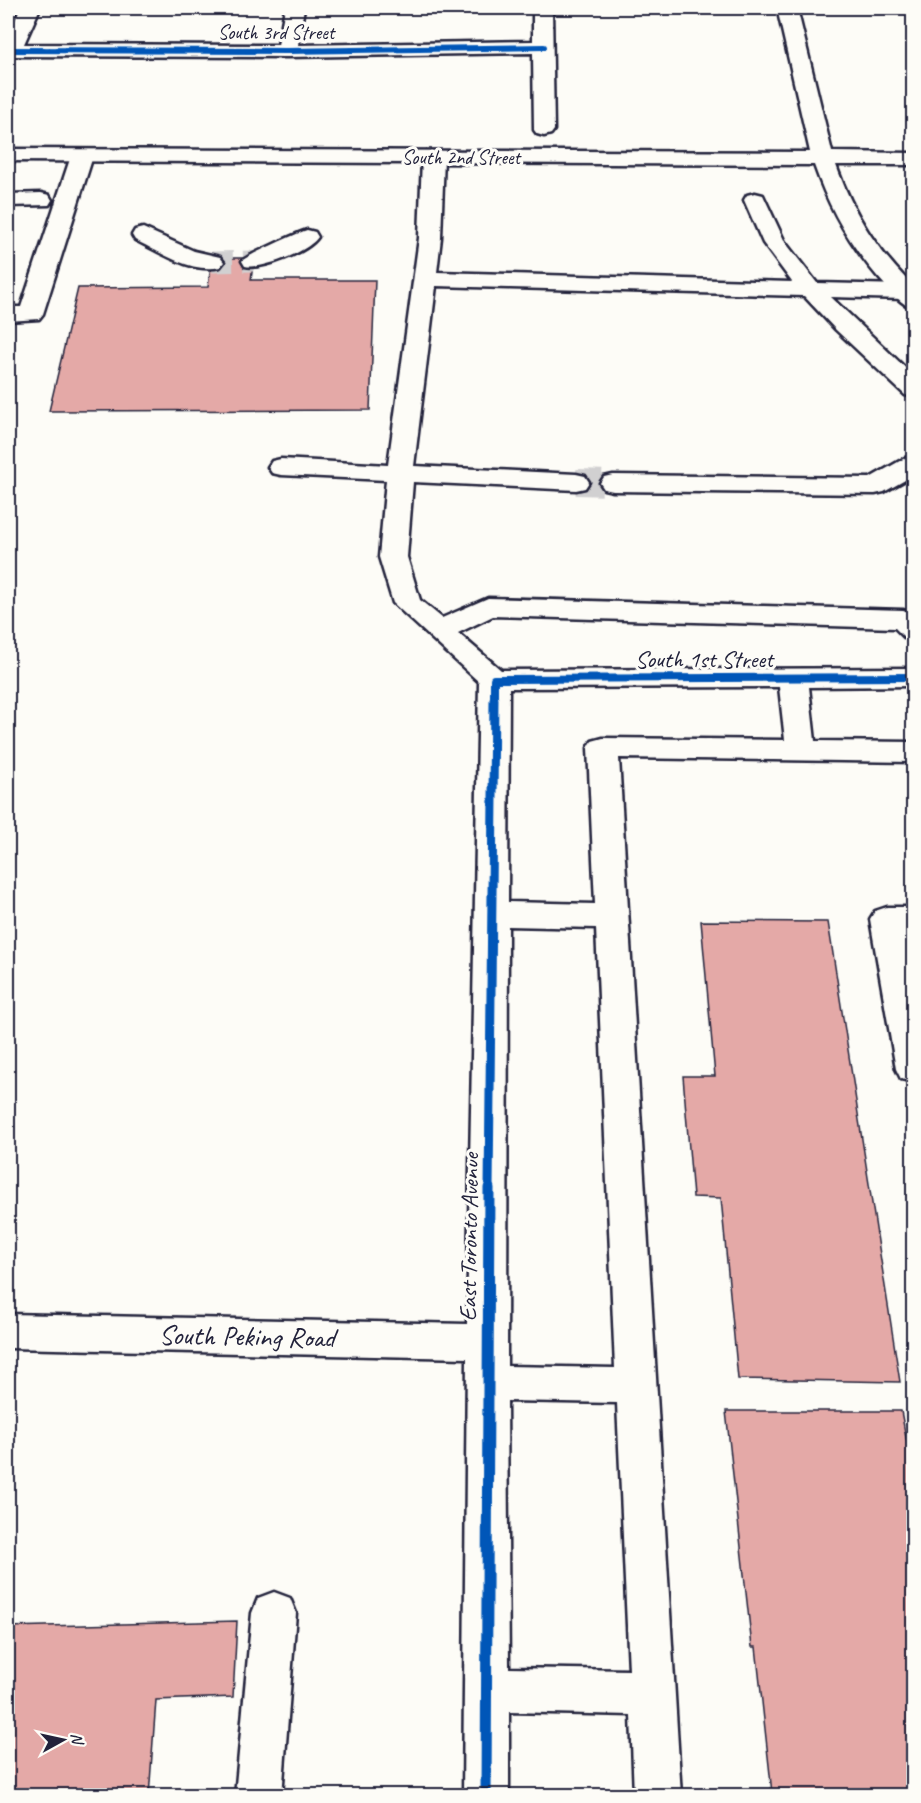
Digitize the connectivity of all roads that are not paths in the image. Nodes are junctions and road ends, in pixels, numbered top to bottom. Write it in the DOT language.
graph roads {
  1 [pos="30,8"];
  2 [pos="294,8"];
  3 [pos="543,8"];
  4 [pos="787,8"];
  5 [pos="544,47"];
  6 [pos="10,50"];
  7 [pos="287,51"];
  8 [pos="544,130"];
  9 [pos="8,155"];
  10 [pos="82,156"];
  11 [pos="433,157"];
  12 [pos="824,159"];
  13 [pos="914,159"];
  14 [pos="8,200"];
  15 [pos="41,200"];
  16 [pos="755,201"];
  17 [pos="143,235"];
  18 [pos="307,237"];
  19 [pos="253,261"];
  20 [pos="212,262"];
  21 [pos="425,279"];
  22 [pos="810,289"];
  23 [pos="909,297"];
  24 [pos="8,314"];
  25 [pos="914,390"];
  26 [pos="914,464"];
  27 [pos="280,467"];
  28 [pos="400,473"];
  29 [pos="576,482"];
  30 [pos="613,483"];
  31 [pos="439,631"];
  32 [pos="914,631"];
  33 [pos="914,677"];
  34 [pos="793,678"];
  35 [pos="494,679"];
  36 [pos="801,751"];
  37 [pos="914,752"];
  38 [pos="492,914"];
  39 [pos="612,916"];
  40 [pos="914,919"];
  41 [pos="914,1069"];
  42 [pos="8,1331"];
  43 [pos="487,1341"];
  44 [pos="487,1383"];
  45 [pos="637,1386"];
  46 [pos="274,1612"];
  47 [pos="487,1689"];
  48 [pos="653,1693"];
  49 [pos="258,1796"];
  50 [pos="486,1796"];
  51 [pos="658,1796"];
  1 -- 6 [label="street"];
  2 -- 7 [label="street"];
  3 -- 5 [label="street"];
  4 -- 12 [label="street"];
  5 -- 7 [label="street, South 3rd Street"];
  5 -- 8 [label="street"];
  6 -- 7 [label="street, South 3rd Street"];
  9 -- 10 [label="street, South 2nd Street"];
  10 -- 11 [label="street, South 2nd Street"];
  10 -- 24 [label="street"];
  11 -- 12 [label="street, South 2nd Street"];
  11 -- 21 [label="street"];
  12 -- 13 [label="street, South 2nd Street"];
  12 -- 23 [label="street"];
  14 -- 15 [label="street"];
  16 -- 22 [label="street"];
  17 -- 20 [label="street"];
  18 -- 19 [label="street"];
  21 -- 22 [label="street"];
  21 -- 28 [label="street"];
  22 -- 23 [label="street"];
  22 -- 25 [label="street"];
  26 -- 30 [label="street"];
  27 -- 28 [label="street"];
  28 -- 29 [label="street"];
  28 -- 31 [label="street"];
  31 -- 32 [label="street"];
  31 -- 35 [label="street"];
  33 -- 34 [label="street, South 1st Street"];
  34 -- 35 [label="street, South 1st Street"];
  34 -- 36 [label="street"];
  35 -- 38 [label="street, East Toronto Avenue"];
  36 -- 37 [label="street"];
  36 -- 39 [label="street"];
  38 -- 39 [label="street"];
  38 -- 43 [label="street, East Toronto Avenue"];
  39 -- 45 [label="street"];
  40 -- 41 [label="street"];
  42 -- 43 [label="street, South Peking Road"];
  43 -- 44 [label="street, East Toronto Avenue"];
  44 -- 45 [label="street"];
  44 -- 47 [label="street, East Toronto Avenue"];
  45 -- 48 [label="street"];
  46 -- 49 [label="street"];
  47 -- 48 [label="street"];
  47 -- 50 [label="street, East Toronto Avenue"];
  48 -- 51 [label="street"];
}
